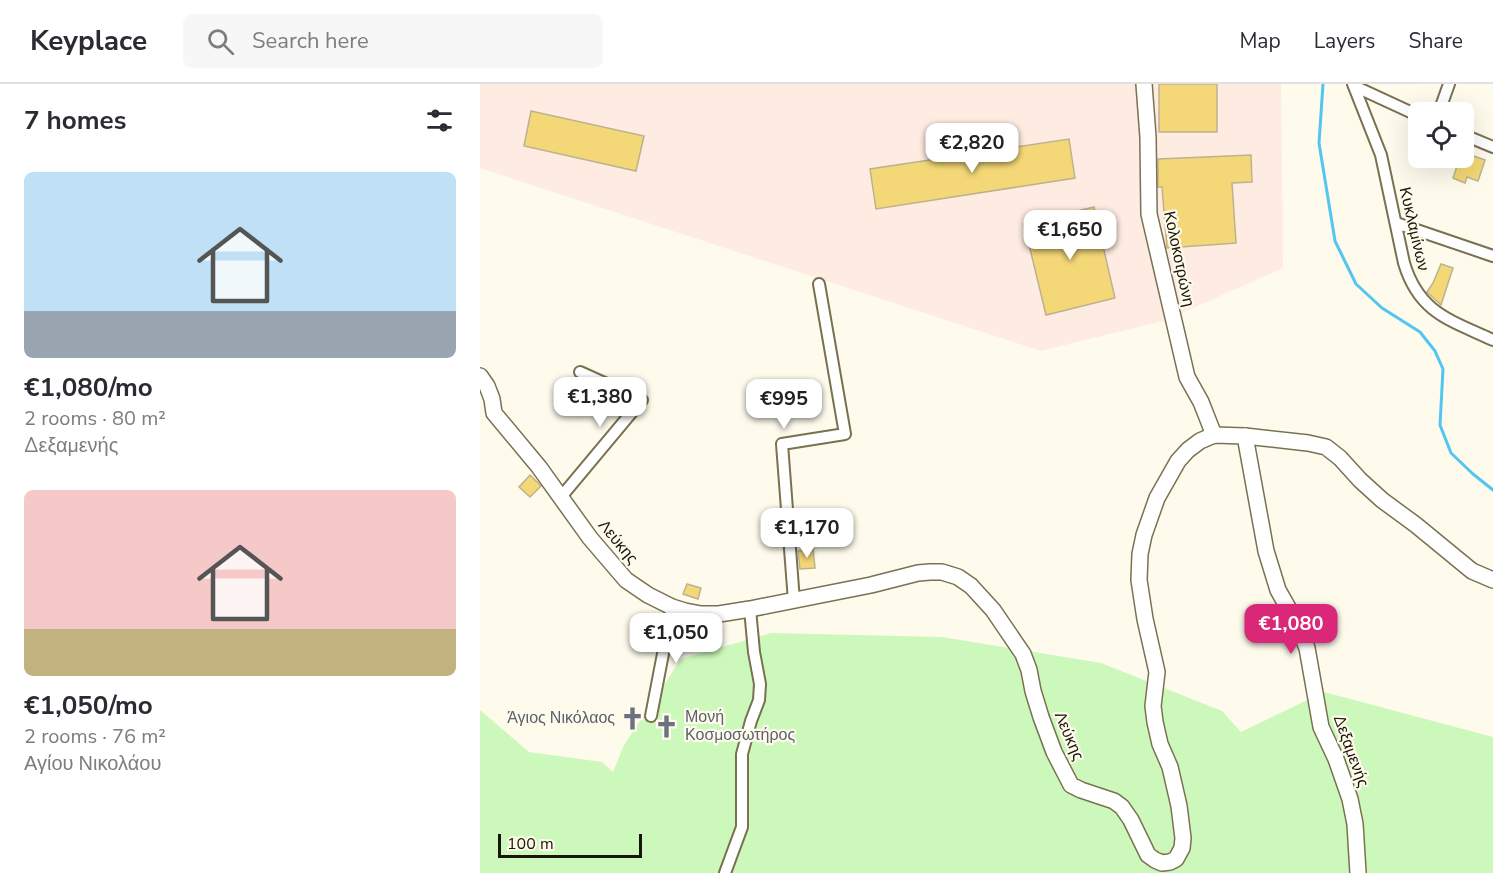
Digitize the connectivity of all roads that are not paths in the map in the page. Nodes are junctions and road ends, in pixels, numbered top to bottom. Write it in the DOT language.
graph roads {
  1 [pos="1143,84"];
  2 [pos="1449,84"];
  3 [pos="1354,85"];
  4 [pos="1443,102"];
  5 [pos="1408,111"];
  6 [pos="1474,139"];
  7 [pos="1493,147"];
  8 [pos="1396,223"];
  9 [pos="1493,256"];
  10 [pos="819,284"];
  11 [pos="1493,340"];
  12 [pos="580,372"];
  13 [pos="480,376"];
  14 [pos="1214,435"];
  15 [pos="1245,436"];
  16 [pos="561,498"];
  17 [pos="1493,580"];
  18 [pos="794,601"];
  19 [pos="672,607"];
  20 [pos="750,609"];
  21 [pos="651,716"];
  22 [pos="725,873"];
  23 [pos="1358,873"];
  1 -- 14 [label="street, Κολοκοτρώνη"];
  2 -- 4 [label="street"];
  3 -- 5 [label="street"];
  3 -- 8 [label="street, Κυκλαμίνων"];
  6 -- 7 [label="street"];
  8 -- 9 [label="street"];
  8 -- 11 [label="street, Κυκλαμίνων"];
  10 -- 18 [label="street"];
  12 -- 16 [label="street"];
  13 -- 16 [label="street, Λεύκης"];
  14 -- 15 [label="street"];
  14 -- 18 [label="street, Λεύκης"];
  15 -- 17 [label="street"];
  15 -- 23 [label="street, Δεξαμενής"];
  16 -- 19 [label="street, Λεύκης"];
  18 -- 20 [label="street, Λεύκης"];
  19 -- 20 [label="street, Λεύκης"];
  19 -- 21 [label="street"];
  20 -- 22 [label="street"];
}
